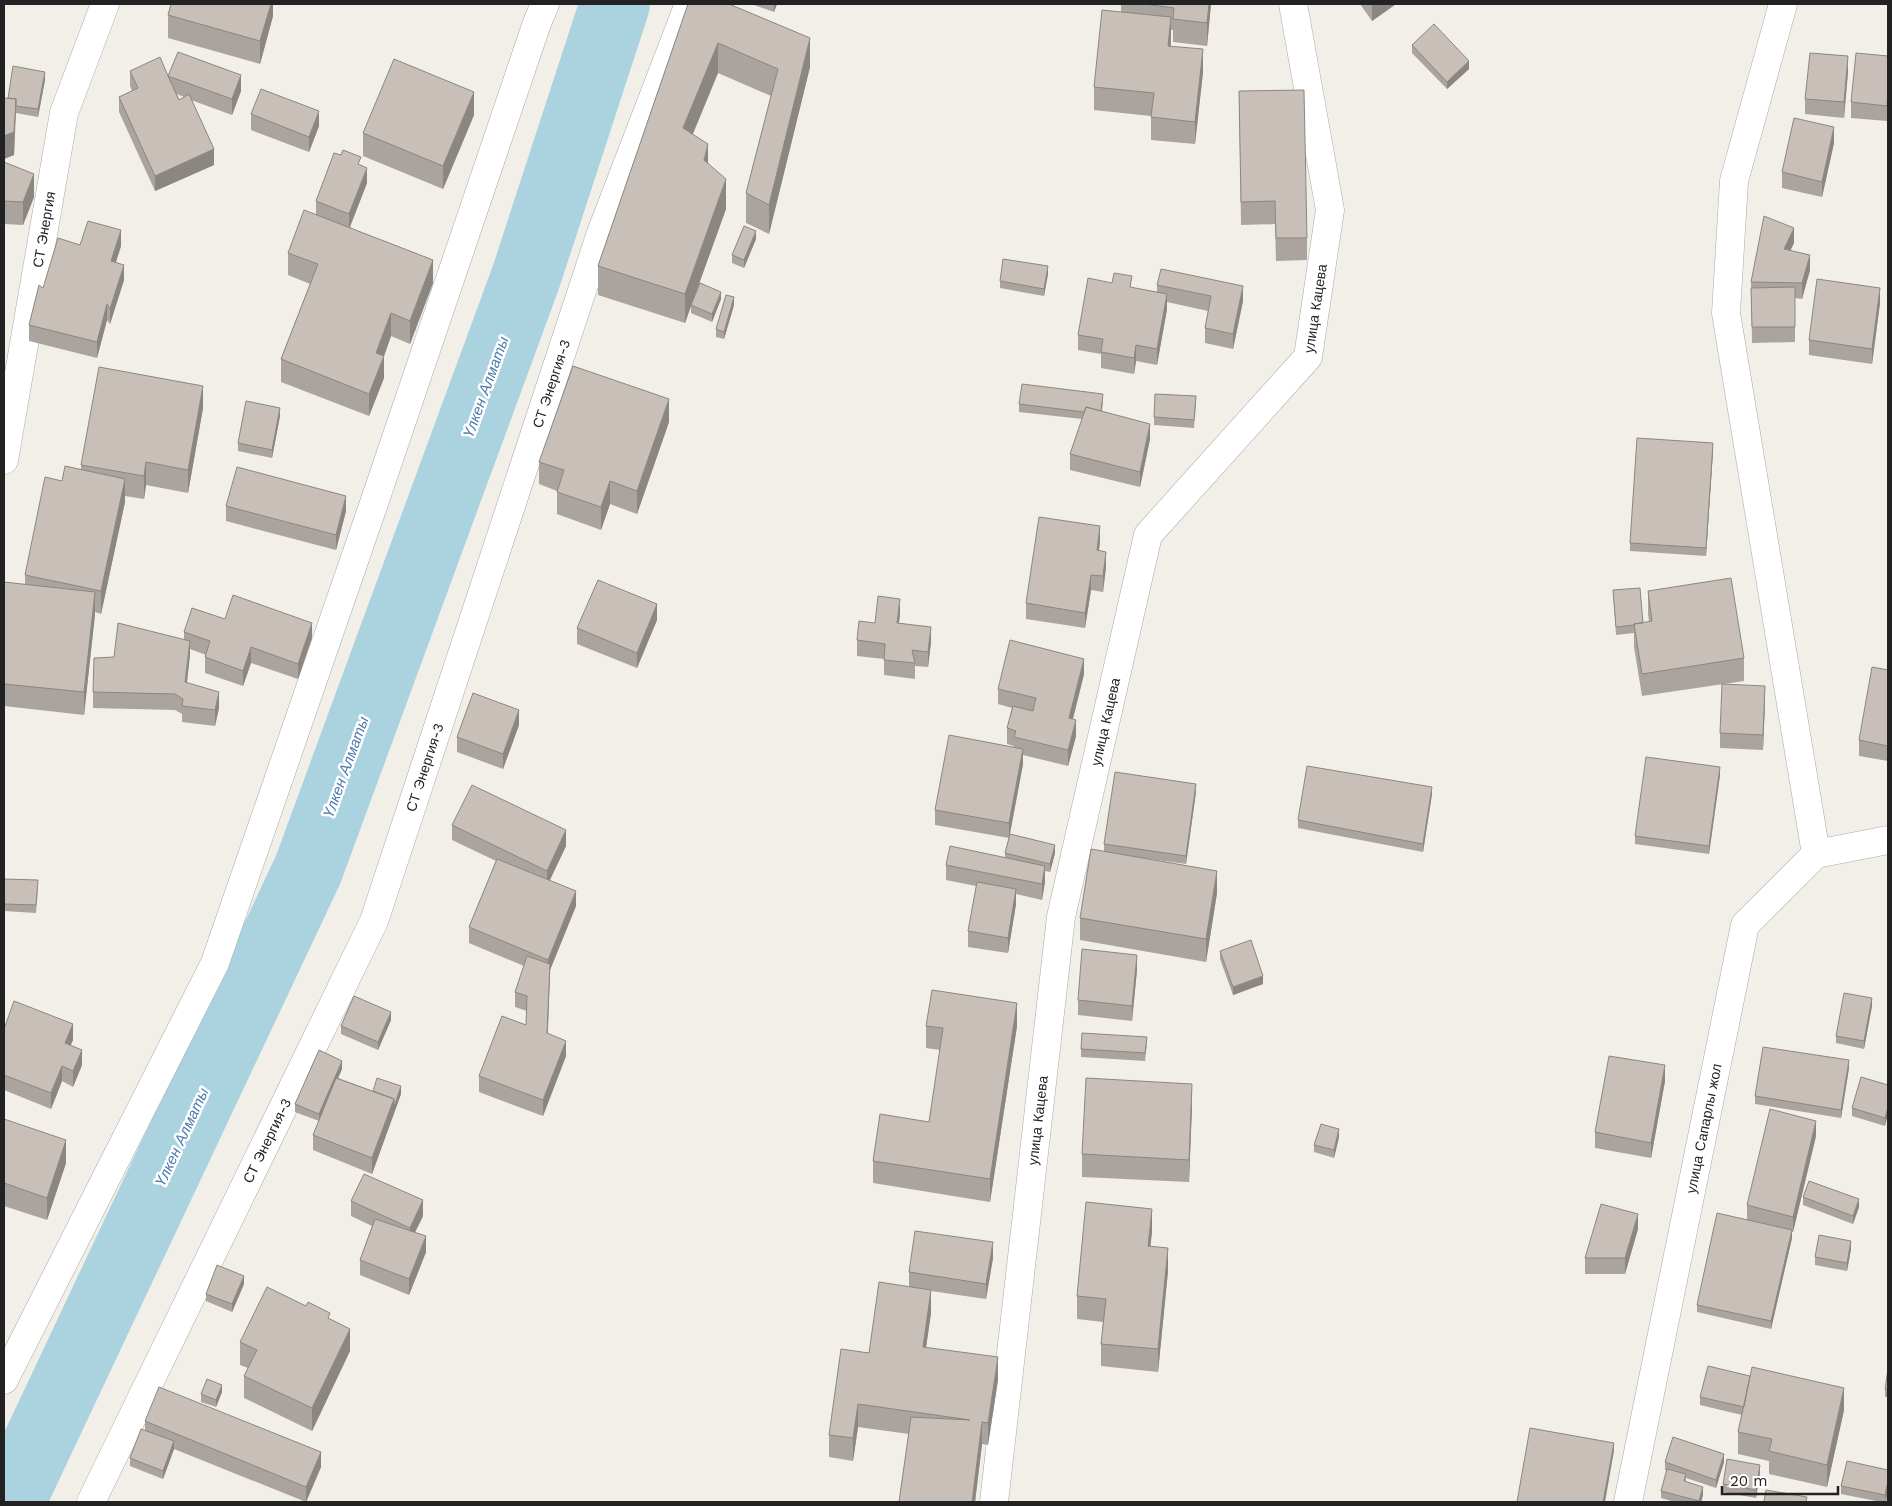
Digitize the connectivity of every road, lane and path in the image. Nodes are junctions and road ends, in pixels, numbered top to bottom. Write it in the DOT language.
graph roads {
  1 [pos="105,4"];
  2 [pos="545,4"];
  3 [pos="689,4"];
  4 [pos="1293,4"];
  5 [pos="1783,4"];
  6 [pos="4,460"];
  7 [pos="1888,840"];
  8 [pos="1816,854"];
  9 [pos="4,1380"];
  10 [pos="91,1502"];
  11 [pos="994,1502"];
  12 [pos="1628,1502"];
  1 -- 6 [label="street, СТ Энергия"];
  2 -- 9 [label="street"];
  3 -- 10 [label="street, СТ Энергия-3"];
  4 -- 11 [label="street, улица Кацева"];
  5 -- 8 [label="street"];
  7 -- 8 [label="street"];
  8 -- 12 [label="street, улица Сапарлы жол"];
}
